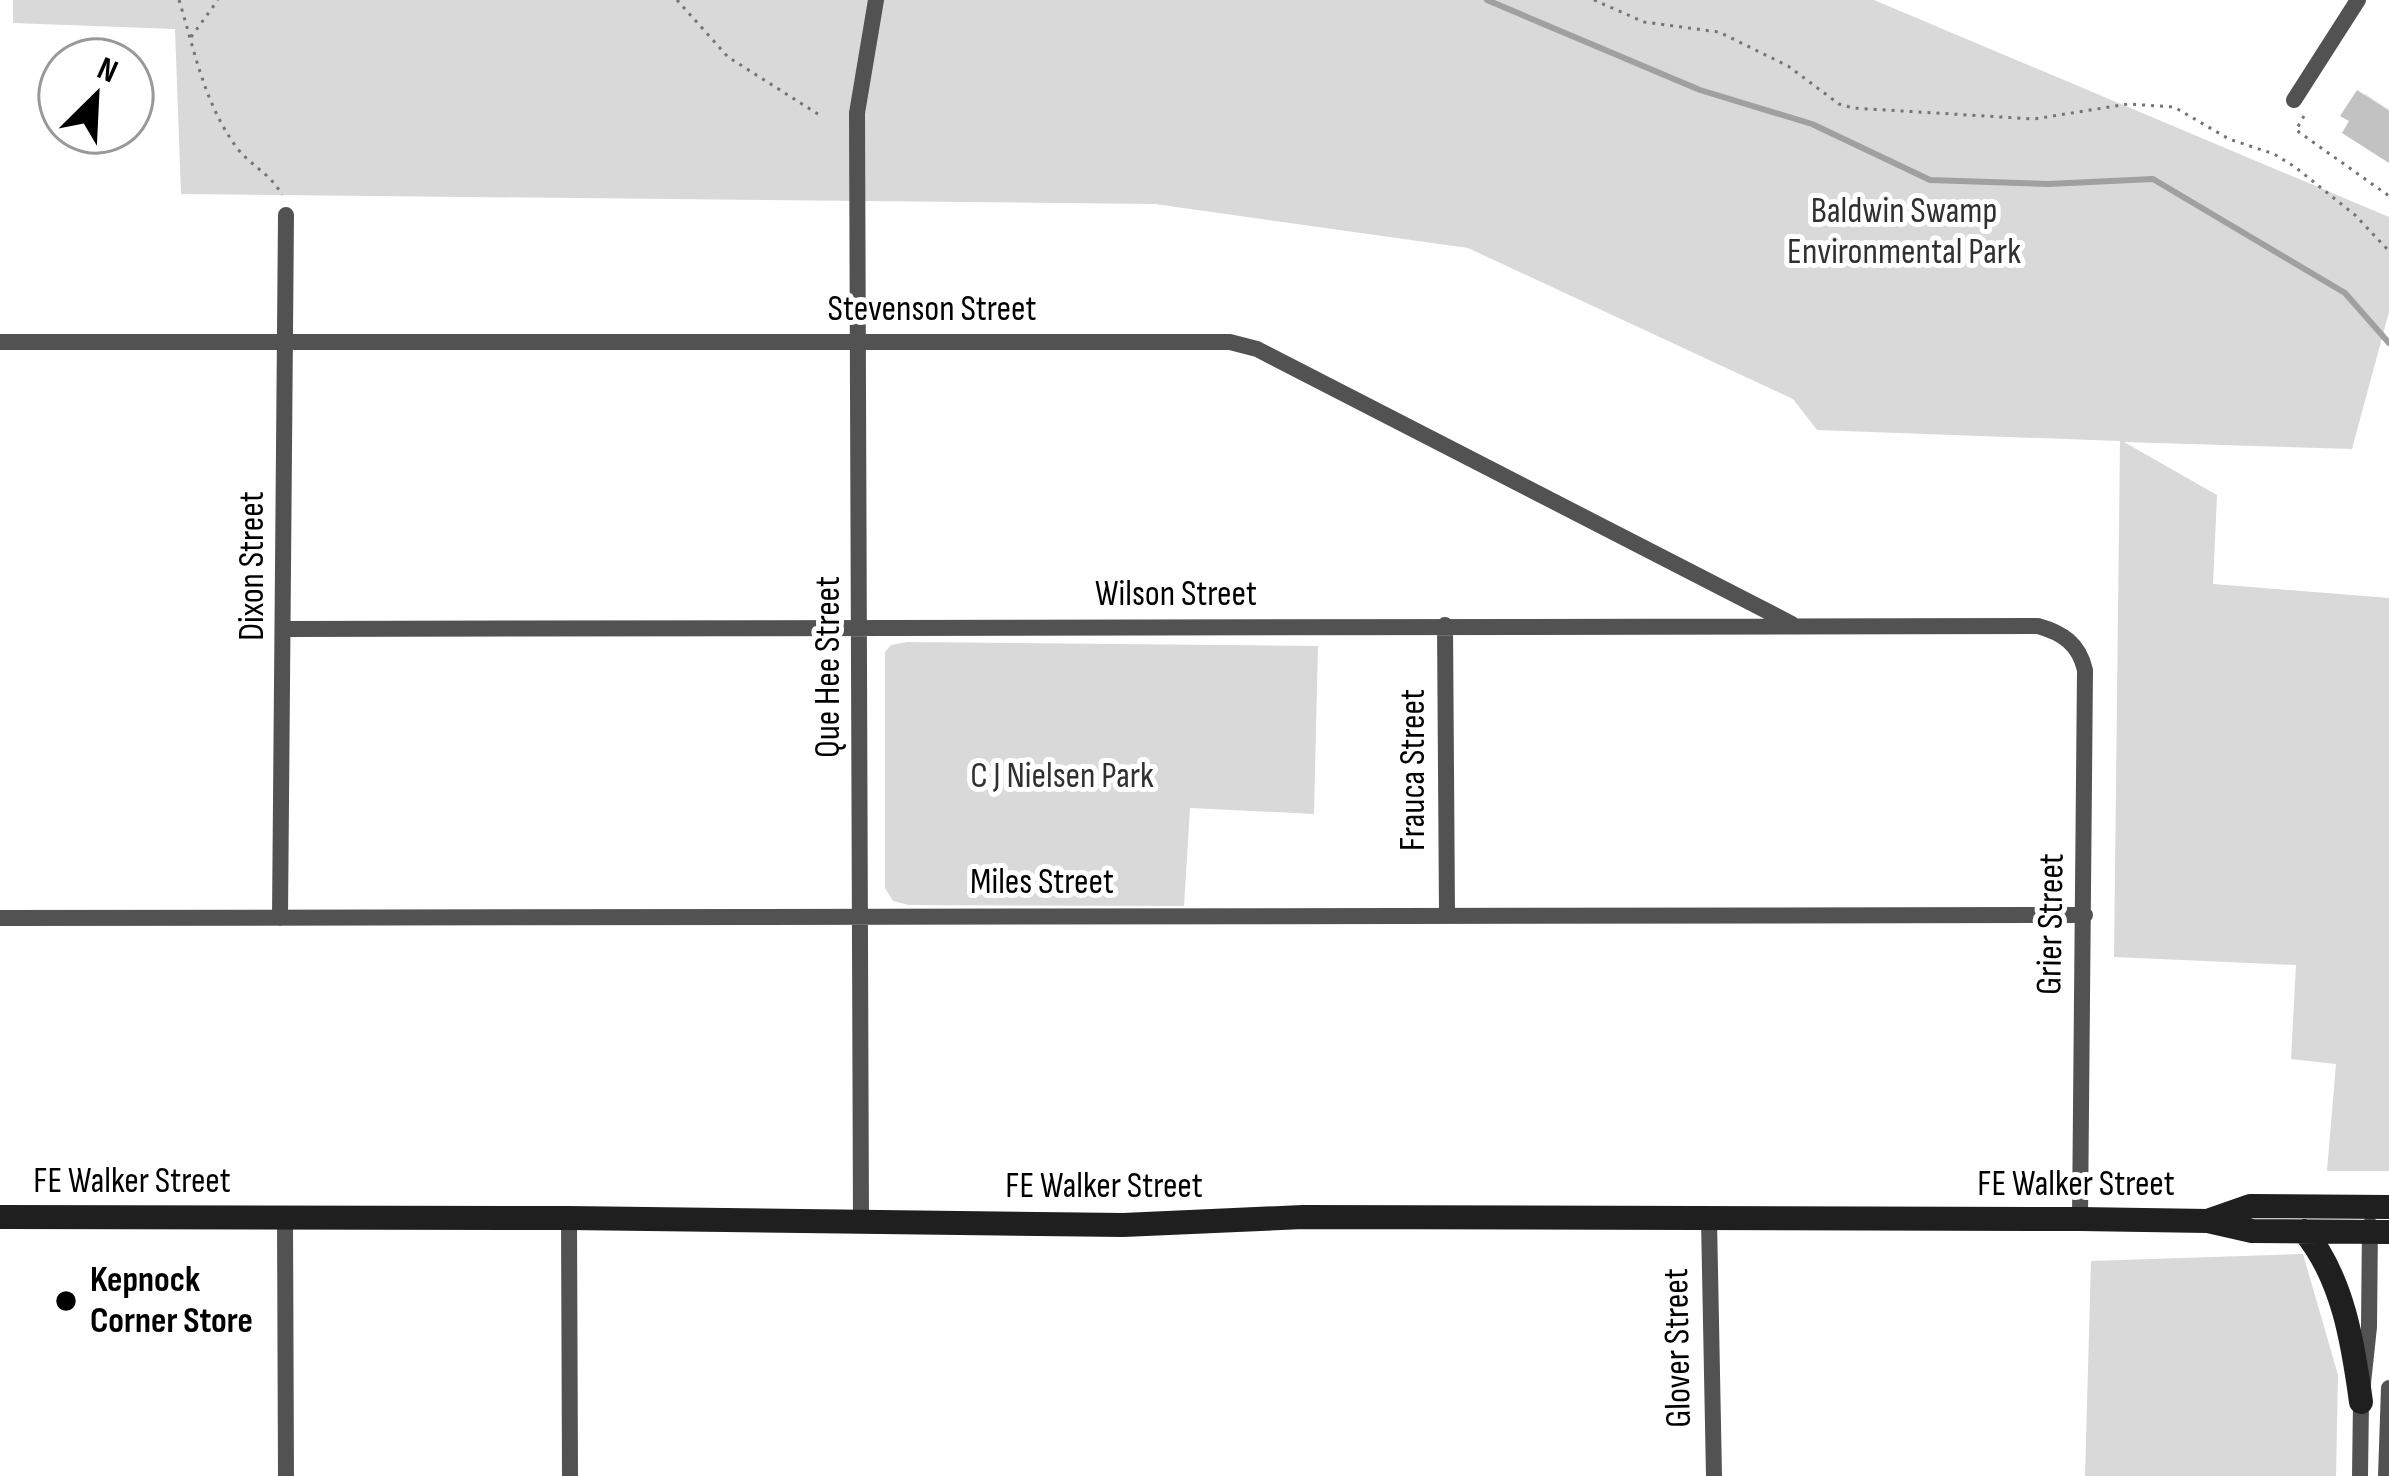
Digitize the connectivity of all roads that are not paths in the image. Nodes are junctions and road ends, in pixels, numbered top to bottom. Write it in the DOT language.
graph roads {
  1 [pos="876,0"];
  2 [pos="2358,0"];
  3 [pos="2301,105"];
  4 [pos="286,215"];
  5 [pos="0,342"];
  6 [pos="861,342"];
  7 [pos="285,343"];
  8 [pos="1445,625"];
  9 [pos="1796,626"];
  10 [pos="862,628"];
  11 [pos="285,629"];
  12 [pos="2065,637"];
  13 [pos="1447,914"];
  14 [pos="862,915"];
  15 [pos="2085,916"];
  16 [pos="0,918"];
  17 [pos="280,918"];
  18 [pos="0,1217"];
  19 [pos="285,1217"];
  20 [pos="569,1218"];
  21 [pos="1709,1219"];
  22 [pos="2080,1219"];
  23 [pos="2379,1219"];
  24 [pos="861,1221"];
  25 [pos="2208,1221"];
  26 [pos="2304,1232"];
  27 [pos="2389,1388"];
  28 [pos="2361,1402"];
  29 [pos="286,1476"];
  30 [pos="570,1476"];
  31 [pos="1714,1476"];
  32 [pos="2360,1476"];
  33 [pos="2386,1476"];
  1 -- 6 [label="street, Que Hee Street"];
  2 -- 3 [label="street"];
  4 -- 7 [label="street, Dixon Street"];
  5 -- 7 [label="street, Stevenson Street"];
  6 -- 7 [label="street, Stevenson Street"];
  6 -- 9 [label="street, Stevenson Street"];
  6 -- 10 [label="street, Que Hee Street"];
  7 -- 11 [label="street, Dixon Street"];
  8 -- 9 [label="street, Wilson Street"];
  8 -- 10 [label="street, Wilson Street"];
  8 -- 13 [label="street, Frauca Street"];
  9 -- 12 [label="street, Wilson Street"];
  10 -- 11 [label="street, Wilson Street"];
  10 -- 14 [label="street, Que Hee Street"];
  11 -- 17 [label="street, Dixon Street"];
  12 -- 15 [label="street, Grier Street"];
  13 -- 14 [label="street, Miles Street"];
  13 -- 15 [label="street, Miles Street"];
  14 -- 17 [label="street, Miles Street"];
  14 -- 24 [label="street, Que Hee Street"];
  15 -- 22 [label="street, Grier Street"];
  16 -- 17 [label="street, Miles Street"];
  18 -- 19 [label="main road, FE Walker Street"];
  19 -- 20 [label="main road, FE Walker Street"];
  19 -- 29 [label="street"];
  20 -- 24 [label="main road, FE Walker Street"];
  20 -- 30 [label="street"];
  21 -- 22 [label="main road, FE Walker Street"];
  21 -- 24 [label="main road, FE Walker Street"];
  21 -- 31 [label="street, Glover Street"];
  22 -- 25 [label="main road, FE Walker Street"];
  23 -- 25 [label="main road, FE Walker Street"];
  23 -- 26 [label="main road, FE Walker Street"];
  23 -- 28 [label="street"];
  25 -- 26 [label="main road, FE Walker Street"];
  26 -- 28 [label="main road"];
  27 -- 33 [label="street"];
  28 -- 32 [label="street"];
}
